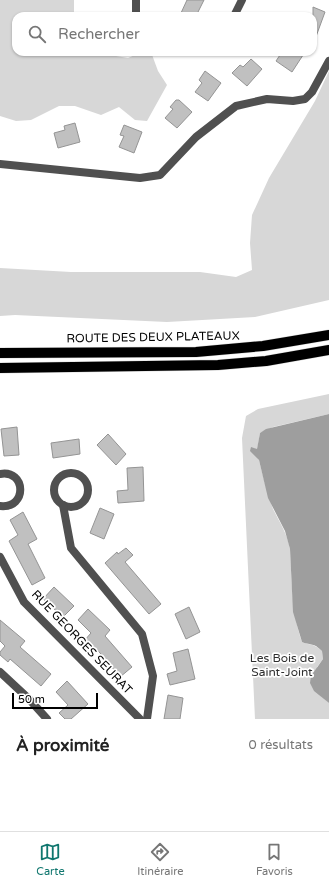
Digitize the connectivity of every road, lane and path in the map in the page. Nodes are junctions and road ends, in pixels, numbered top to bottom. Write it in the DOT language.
graph roads {
  1 [pos="136,0"];
  2 [pos="242,0"];
  3 [pos="136,12"];
  4 [pos="236,12"];
  5 [pos="329,61"];
  6 [pos="0,164"];
  7 [pos="329,334"];
  8 [pos="329,350"];
  9 [pos="0,353"];
  10 [pos="0,368"];
  11 [pos="0,474"];
  12 [pos="63,505"];
  13 [pos="0,506"];
  14 [pos="0,557"];
  15 [pos="0,672"];
  16 [pos="47,719"];
  17 [pos="140,719"];
  18 [pos="147,719"];
  1 -- 3 [label="street"];
  2 -- 4 [label="street"];
  5 -- 6 [label="street"];
  7 -- 9 [label="main road, ROUTE DES DEUX PLATEAUX"];
  8 -- 10 [label="main road"];
  11 -- 13 [label="street"];
  12 -- 12 [label="street"];
  12 -- 18 [label="street"];
  14 -- 17 [label="street, RUE GEORGES SEURAT"];
  15 -- 16 [label="street"];
}
